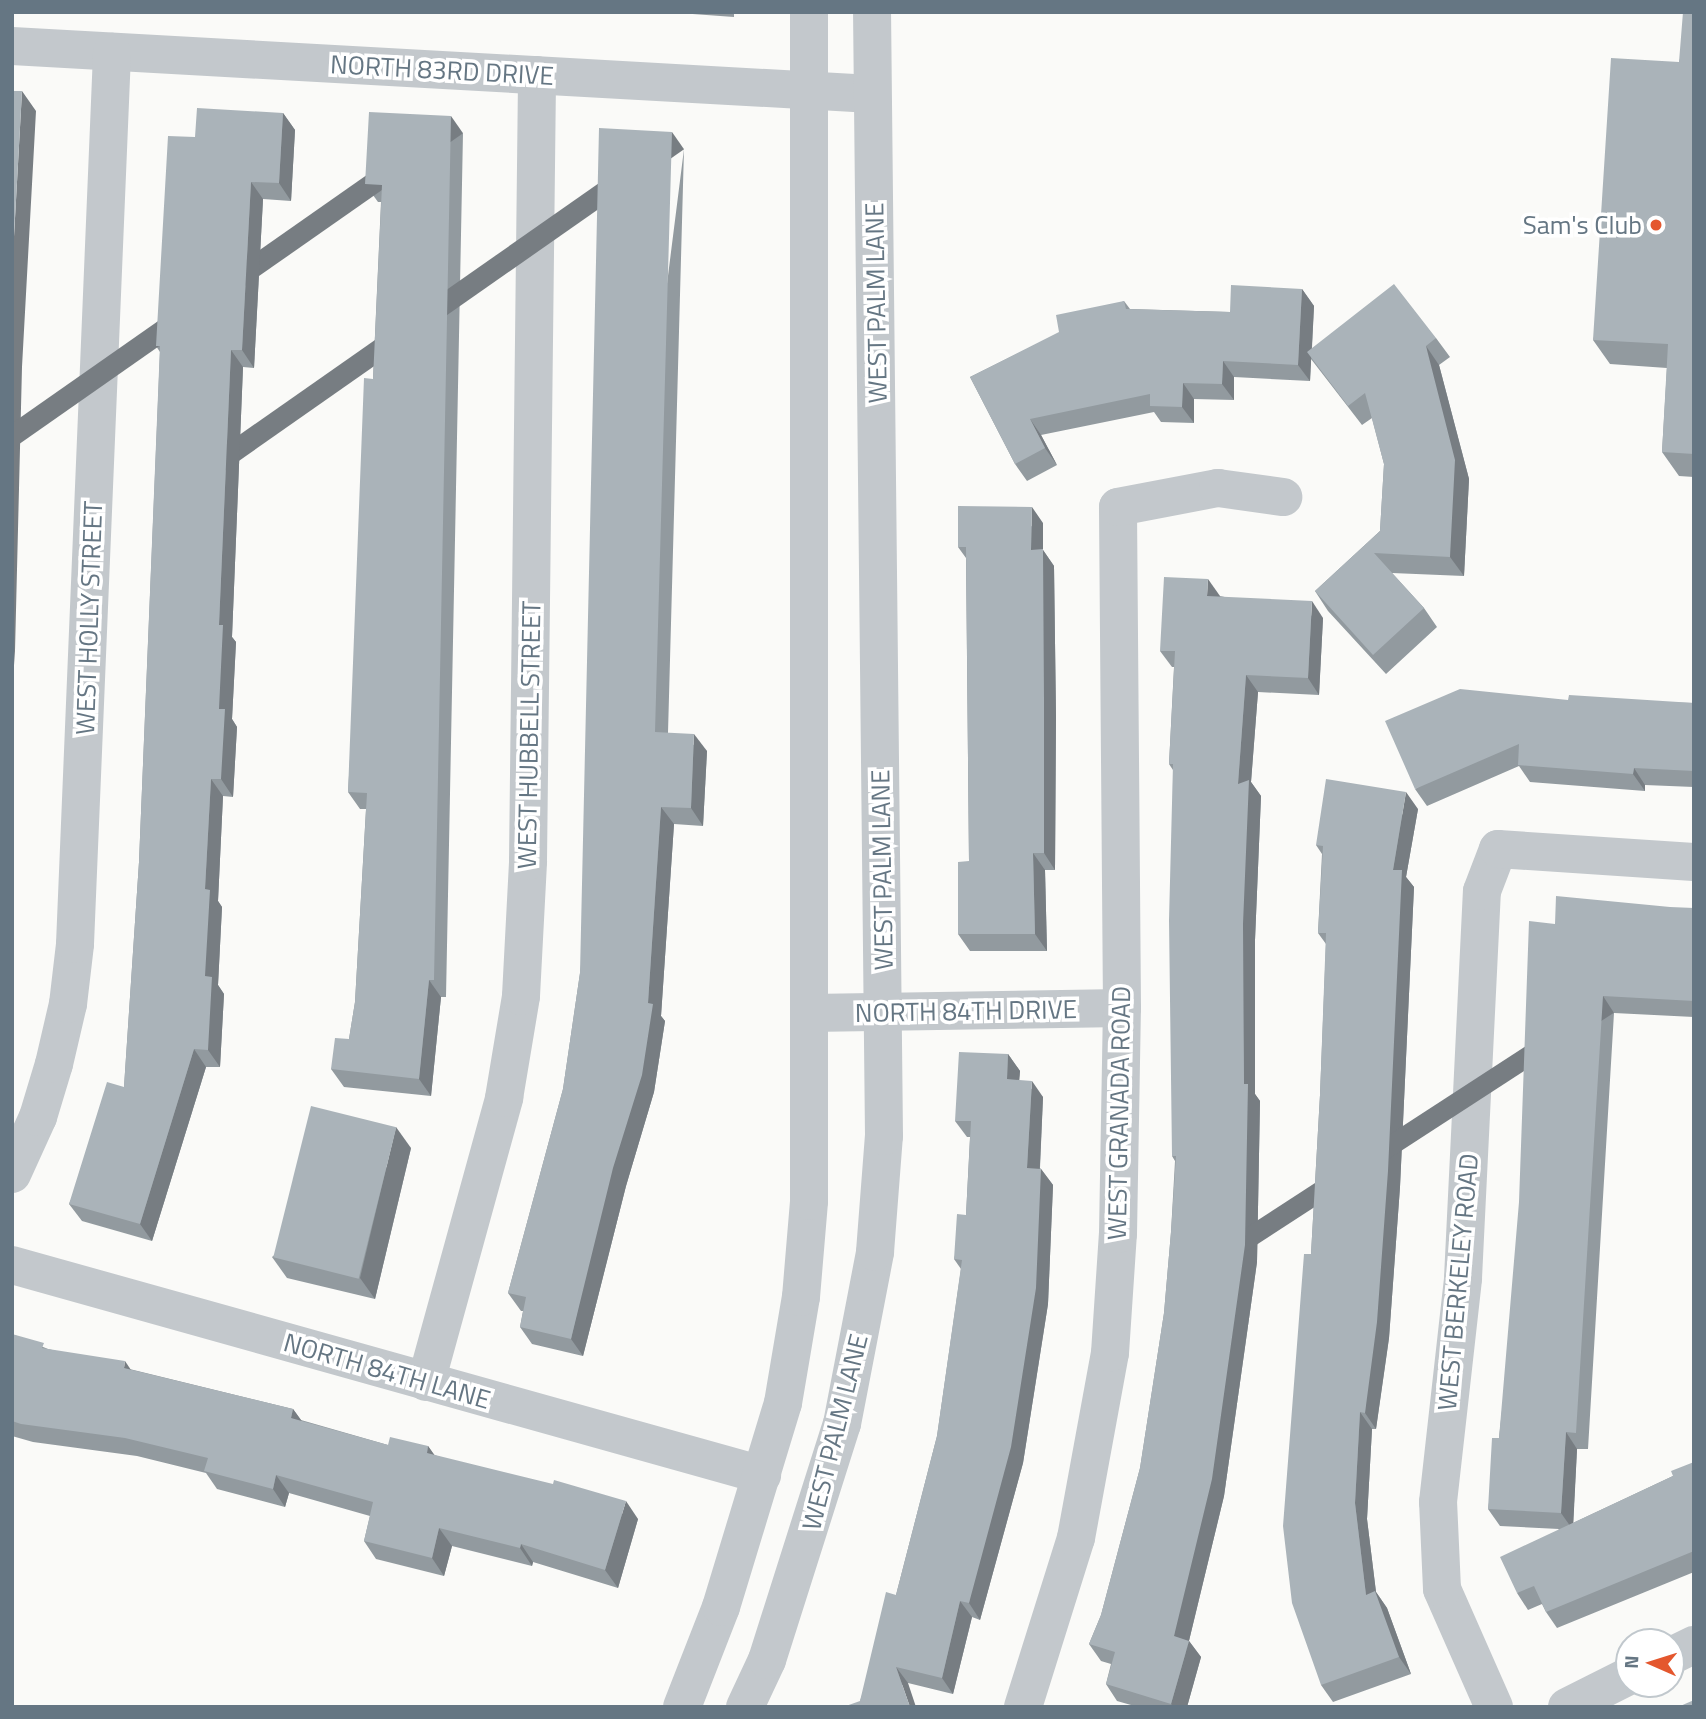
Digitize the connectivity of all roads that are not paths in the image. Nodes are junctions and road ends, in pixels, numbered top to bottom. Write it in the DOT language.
graph roads {
  1 [pos="809,12"];
  2 [pos="872,12"];
  3 [pos="12,46"];
  4 [pos="112,52"];
  5 [pos="537,75"];
  6 [pos="809,91"];
  7 [pos="872,94"];
  8 [pos="1283,497"];
  9 [pos="1694,862"];
  10 [pos="1122,1008"];
  11 [pos="810,1013"];
  12 [pos="883,1013"];
  13 [pos="12,1174"];
  14 [pos="12,1265"];
  15 [pos="426,1382"];
  16 [pos="762,1475"];
  17 [pos="1615,1683"];
  18 [pos="682,1707"];
  19 [pos="745,1707"];
  20 [pos="1023,1707"];
  21 [pos="1494,1707"];
  22 [pos="1567,1707"];
  1 -- 6 [label="street"];
  2 -- 7 [label="street, WEST PALM LANE"];
  3 -- 4 [label="street, NORTH 83RD DRIVE"];
  4 -- 5 [label="street, NORTH 83RD DRIVE"];
  4 -- 13 [label="street, WEST HOLLY STREET"];
  5 -- 6 [label="street, NORTH 83RD DRIVE"];
  5 -- 15 [label="street, WEST HUBBELL STREET"];
  6 -- 7 [label="street, NORTH 83RD DRIVE"];
  6 -- 11 [label="street"];
  7 -- 12 [label="street, WEST PALM LANE"];
  8 -- 10 [label="street, WEST GRANADA ROAD"];
  9 -- 21 [label="street, WEST BERKELEY ROAD"];
  10 -- 12 [label="street, NORTH 84TH DRIVE"];
  10 -- 20 [label="street, WEST GRANADA ROAD"];
  11 -- 12 [label="street, NORTH 84TH DRIVE"];
  11 -- 16 [label="street"];
  12 -- 19 [label="street, WEST PALM LANE"];
  14 -- 15 [label="street, NORTH 84TH LANE"];
  15 -- 16 [label="street, NORTH 84TH LANE"];
  16 -- 18 [label="street"];
  17 -- 22 [label="street"];
}
